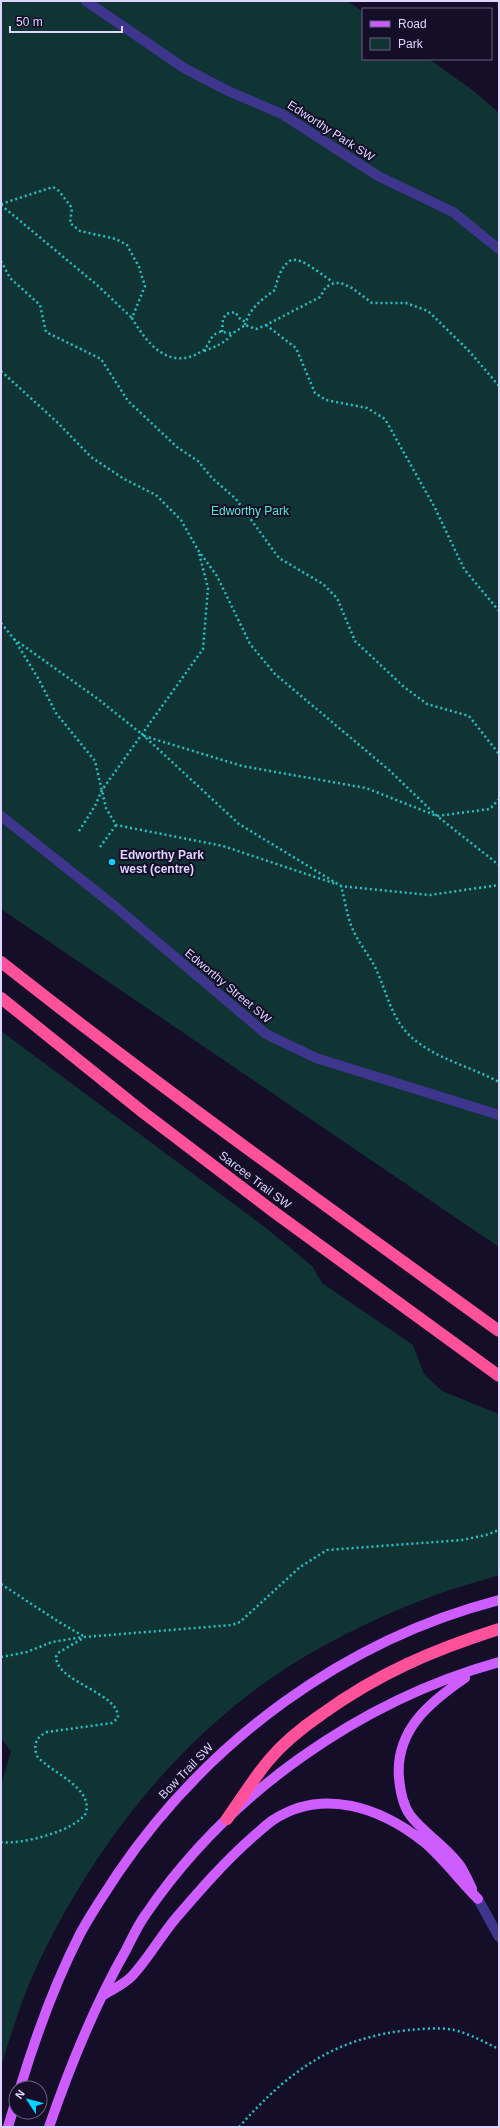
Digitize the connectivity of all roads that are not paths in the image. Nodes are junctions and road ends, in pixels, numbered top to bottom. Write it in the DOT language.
graph roads {
  1 [pos="86,1"];
  2 [pos="499,249"];
  3 [pos="1,816"];
  4 [pos="1,962"];
  5 [pos="1,998"];
  6 [pos="499,1115"];
  7 [pos="499,1331"];
  8 [pos="499,1376"];
  9 [pos="499,1600"];
  10 [pos="499,1629"];
  11 [pos="499,1662"];
  12 [pos="481,1667"];
  13 [pos="227,1819"];
  14 [pos="478,1899"];
  15 [pos="499,1937"];
  16 [pos="101,1997"];
  17 [pos="22,2080"];
  18 [pos="49,2127"];
  1 -- 2 [label="street, Edworthy Park SW"];
  3 -- 6 [label="street, Edworthy Street SW"];
  4 -- 7 [label="highway, Sarcee Trail SW"];
  5 -- 8 [label="highway, Sarcee Trail SW"];
  9 -- 17 [label="main road, Bow Trail SW"];
  10 -- 13 [label="highway"];
  11 -- 12 [label="main road"];
  12 -- 13 [label="main road"];
  12 -- 14 [label="main road"];
  13 -- 16 [label="main road"];
  14 -- 15 [label="street"];
  14 -- 16 [label="main road"];
  16 -- 18 [label="main road"];
}
